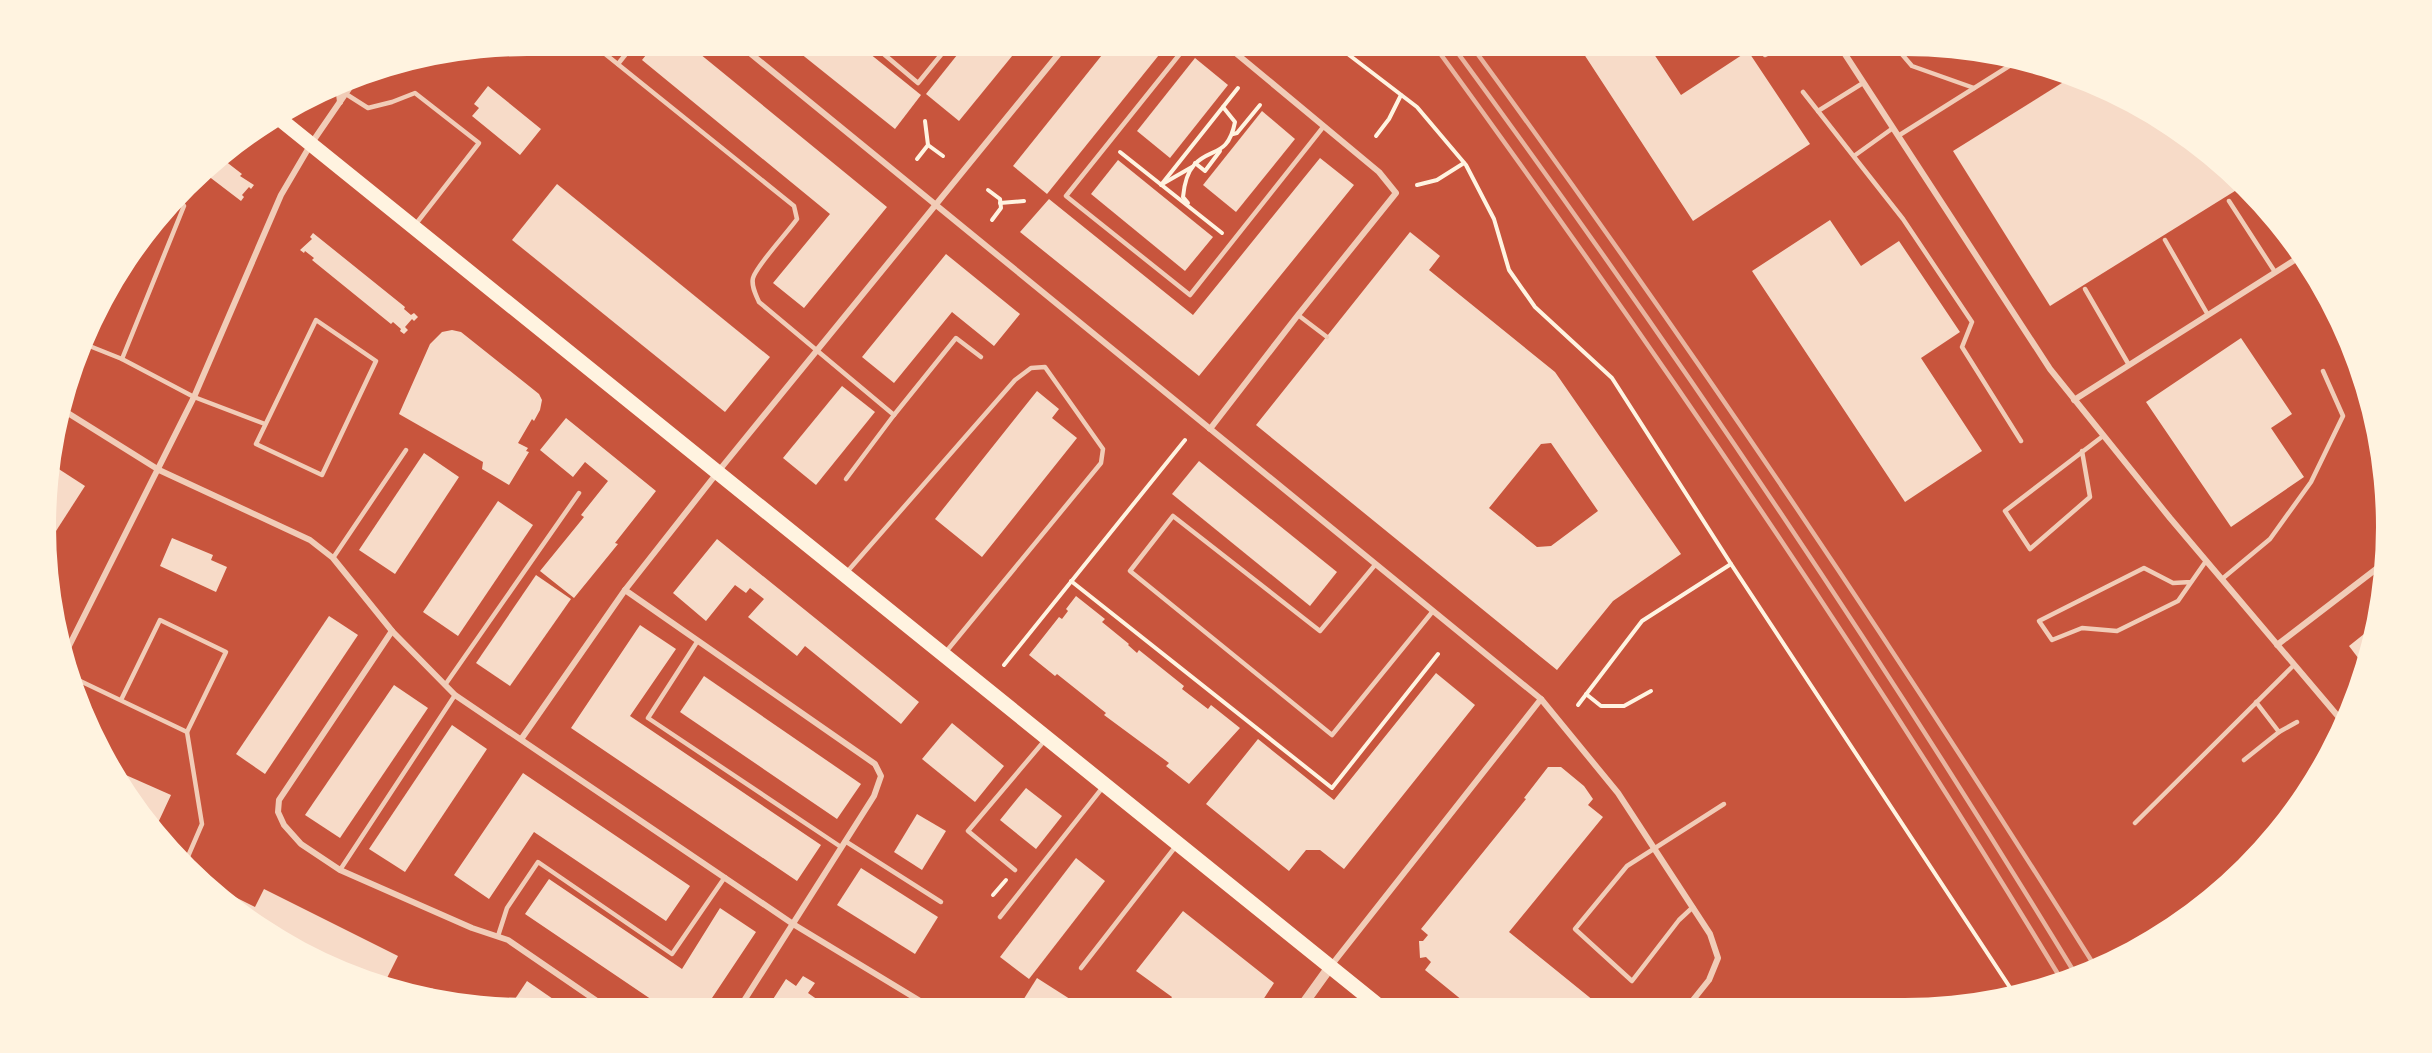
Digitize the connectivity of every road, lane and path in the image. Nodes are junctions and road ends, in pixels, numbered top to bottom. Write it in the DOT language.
graph roads {
  1 [pos="608,56"];
  2 [pos="624,56"];
  3 [pos="754,56"];
  4 [pos="886,56"];
  5 [pos="940,56"];
  6 [pos="1057,56"];
  7 [pos="1178,56"];
  8 [pos="1239,56"];
  9 [pos="1350,56"];
  10 [pos="1846,56"];
  11 [pos="1903,56"];
  12 [pos="618,64"];
  13 [pos="2007,67"];
  14 [pos="1863,83"];
  15 [pos="1238,88"];
  16 [pos="1974,88"];
  17 [pos="349,90"];
  18 [pos="1803,92"];
  19 [pos="339,94"];
  20 [pos="346,94"];
  21 [pos="1401,95"];
  22 [pos="340,102"];
  23 [pos="1260,105"];
  24 [pos="1223,107"];
  25 [pos="1818,111"];
  26 [pos="925,121"];
  27 [pos="285,123"];
  28 [pos="1324,126"];
  29 [pos="1893,128"];
  30 [pos="1233,134"];
  31 [pos="1376,136"];
  32 [pos="1898,136"];
  33 [pos="1109,143"];
  34 [pos="311,144"];
  35 [pos="928,145"];
  36 [pos="1223,148"];
  37 [pos="943,156"];
  38 [pos="1854,156"];
  39 [pos="917,159"];
  40 [pos="1464,163"];
  41 [pos="1194,165"];
  42 [pos="1161,185"];
  43 [pos="1417,185"];
  44 [pos="988,190"];
  45 [pos="1024,201"];
  46 [pos="2229,201"];
  47 [pos="183,204"];
  48 [pos="937,204"];
  49 [pos="1000,204"];
  50 [pos="1192,209"];
  51 [pos="992,220"];
  52 [pos="414,227"];
  53 [pos="2165,240"];
  54 [pos="1232,241"];
  55 [pos="2294,260"];
  56 [pos="2275,272"];
  57 [pos="2085,289"];
  58 [pos="1298,315"];
  59 [pos="2208,315"];
  60 [pos="1327,337"];
  61 [pos="91,347"];
  62 [pos="817,351"];
  63 [pos="981,357"];
  64 [pos="122,359"];
  65 [pos="2129,365"];
  66 [pos="2323,371"];
  67 [pos="194,397"];
  68 [pos="2074,400"];
  69 [pos="70,414"];
  70 [pos="894,415"];
  71 [pos="265,424"];
  72 [pos="1210,429"];
  73 [pos="2103,436"];
  74 [pos="1185,440"];
  75 [pos="2020,441"];
  76 [pos="406,450"];
  77 [pos="2082,451"];
  78 [pos="159,470"];
  79 [pos="717,473"];
  80 [pos="846,478"];
  81 [pos="579,493"];
  82 [pos="333,558"];
  83 [pos="2206,561"];
  84 [pos="1731,564"];
  85 [pos="1375,565"];
  86 [pos="2374,571"];
  87 [pos="844,575"];
  88 [pos="2222,579"];
  89 [pos="2191,582"];
  90 [pos="624,590"];
  91 [pos="1433,611"];
  92 [pos="392,631"];
  93 [pos="697,642"];
  94 [pos="71,643"];
  95 [pos="2277,645"];
  96 [pos="943,655"];
  97 [pos="2294,664"];
  98 [pos="1004,665"];
  99 [pos="81,681"];
  100 [pos="445,685"];
  101 [pos="1651,692"];
  102 [pos="1586,694"];
  103 [pos="455,695"];
  104 [pos="1541,699"];
  105 [pos="121,700"];
  106 [pos="2256,702"];
  107 [pos="1578,705"];
  108 [pos="2337,715"];
  109 [pos="2297,722"];
  110 [pos="187,732"];
  111 [pos="2279,732"];
  112 [pos="522,738"];
  113 [pos="1046,738"];
  114 [pos="2244,760"];
  115 [pos="1105,785"];
  116 [pos="1724,804"];
  117 [pos="2135,823"];
  118 [pos="843,844"];
  119 [pos="1178,844"];
  120 [pos="1655,849"];
  121 [pos="189,855"];
  122 [pos="340,870"];
  123 [pos="1015,870"];
  124 [pos="724,877"];
  125 [pos="941,902"];
  126 [pos="1692,907"];
  127 [pos="1000,917"];
  128 [pos="793,924"];
  129 [pos="498,936"];
  130 [pos="1330,967"];
  131 [pos="1081,968"];
  132 [pos="2009,985"];
  133 [pos="592,998"];
  134 [pos="746,998"];
  135 [pos="915,998"];
  136 [pos="1308,998"];
  137 [pos="1369,998"];
  138 [pos="1695,998"];
  1 -- 12 [label="lane"];
  2 -- 12 [label="lane"];
  3 -- 48 [label="street"];
  4 -- 5 [label="lane"];
  6 -- 48 [label="street"];
  7 -- 33 [label="lane"];
  8 -- 28 [label="street"];
  9 -- 21 [label="path"];
  10 -- 14 [label="street"];
  11 -- 16 [label="lane"];
  12 -- 62 [label="lane"];
  13 -- 16 [label="lane"];
  14 -- 25 [label="lane"];
  14 -- 29 [label="street"];
  15 -- 24 [label="path"];
  16 -- 32 [label="lane"];
  17 -- 20 [label="street"];
  18 -- 25 [label="lane"];
  19 -- 22 [label="street"];
  20 -- 22 [label="street"];
  20 -- 52 [label="lane"];
  21 -- 31 [label="path"];
  21 -- 40 [label="path"];
  22 -- 34 [label="street"];
  23 -- 30 [label="path"];
  24 -- 30 [label="path"];
  24 -- 42 [label="path"];
  25 -- 38 [label="lane"];
  26 -- 35 [label="path"];
  27 -- 34 [label="main road"];
  28 -- 54 [label="lane"];
  28 -- 58 [label="street"];
  29 -- 32 [label="street"];
  29 -- 38 [label="lane"];
  30 -- 36 [label="path"];
  32 -- 68 [label="street"];
  33 -- 42 [label="path"];
  33 -- 54 [label="lane"];
  34 -- 52 [label="main road"];
  34 -- 67 [label="street"];
  35 -- 37 [label="path"];
  35 -- 39 [label="path"];
  36 -- 41 [label="path"];
  36 -- 41 [label="path"];
  38 -- 75 [label="lane"];
  40 -- 43 [label="path"];
  40 -- 84 [label="path"];
  41 -- 42 [label="path"];
  41 -- 50 [label="path"];
  42 -- 50 [label="path"];
  44 -- 49 [label="path"];
  45 -- 49 [label="path"];
  46 -- 56 [label="lane"];
  47 -- 64 [label="lane"];
  48 -- 62 [label="street"];
  48 -- 72 [label="street"];
  49 -- 51 [label="path"];
  50 -- 54 [label="path"];
  52 -- 79 [label="main road"];
  53 -- 59 [label="lane"];
  55 -- 56 [label="street"];
  56 -- 59 [label="street"];
  57 -- 65 [label="lane"];
  58 -- 60 [label="lane"];
  58 -- 72 [label="street"];
  59 -- 65 [label="street"];
  61 -- 64 [label="lane"];
  62 -- 70 [label="lane"];
  62 -- 79 [label="street"];
  63 -- 70 [label="lane"];
  64 -- 67 [label="lane"];
  65 -- 68 [label="street"];
  66 -- 88 [label="lane"];
  67 -- 71 [label="lane"];
  67 -- 78 [label="street"];
  68 -- 73 [label="street"];
  69 -- 78 [label="street"];
  70 -- 80 [label="lane"];
  71 -- 71 [label="lane"];
  72 -- 85 [label="street"];
  73 -- 77 [label="lane"];
  73 -- 83 [label="street"];
  74 -- 98 [label="path"];
  76 -- 82 [label="lane"];
  77 -- 77 [label="lane"];
  78 -- 82 [label="street"];
  78 -- 94 [label="street"];
  79 -- 87 [label="main road"];
  79 -- 90 [label="street"];
  81 -- 100 [label="lane"];
  82 -- 92 [label="street"];
  83 -- 88 [label="street"];
  83 -- 89 [label="lane"];
  84 -- 102 [label="path"];
  84 -- 132 [label="path"];
  85 -- 91 [label="street"];
  85 -- 91 [label="lane"];
  86 -- 95 [label="street"];
  87 -- 96 [label="main road"];
  87 -- 96 [label="lane"];
  88 -- 95 [label="street"];
  89 -- 89 [label="lane"];
  90 -- 93 [label="street"];
  90 -- 112 [label="street"];
  91 -- 104 [label="street"];
  92 -- 100 [label="street"];
  92 -- 122 [label="street"];
  93 -- 118 [label="street"];
  93 -- 118 [label="lane"];
  95 -- 97 [label="street"];
  96 -- 113 [label="main road"];
  97 -- 106 [label="lane"];
  97 -- 108 [label="street"];
  99 -- 105 [label="lane"];
  100 -- 103 [label="street"];
  101 -- 102 [label="path"];
  102 -- 107 [label="path"];
  103 -- 112 [label="street"];
  103 -- 122 [label="lane"];
  104 -- 120 [label="street"];
  104 -- 130 [label="street"];
  105 -- 110 [label="lane"];
  105 -- 110 [label="lane"];
  106 -- 111 [label="lane"];
  106 -- 117 [label="lane"];
  109 -- 111 [label="lane"];
  110 -- 121 [label="lane"];
  111 -- 114 [label="lane"];
  112 -- 124 [label="street"];
  113 -- 115 [label="main road"];
  113 -- 123 [label="lane"];
  115 -- 119 [label="main road"];
  115 -- 127 [label="lane"];
  116 -- 120 [label="lane"];
  118 -- 125 [label="lane"];
  118 -- 128 [label="street"];
  119 -- 130 [label="main road"];
  119 -- 131 [label="lane"];
  120 -- 126 [label="street"];
  120 -- 126 [label="lane"];
  122 -- 129 [label="street"];
  124 -- 128 [label="street"];
  124 -- 129 [label="lane"];
  126 -- 138 [label="street"];
  128 -- 134 [label="street"];
  128 -- 135 [label="street"];
  129 -- 133 [label="street"];
  130 -- 136 [label="street"];
  130 -- 137 [label="main road"];
}
